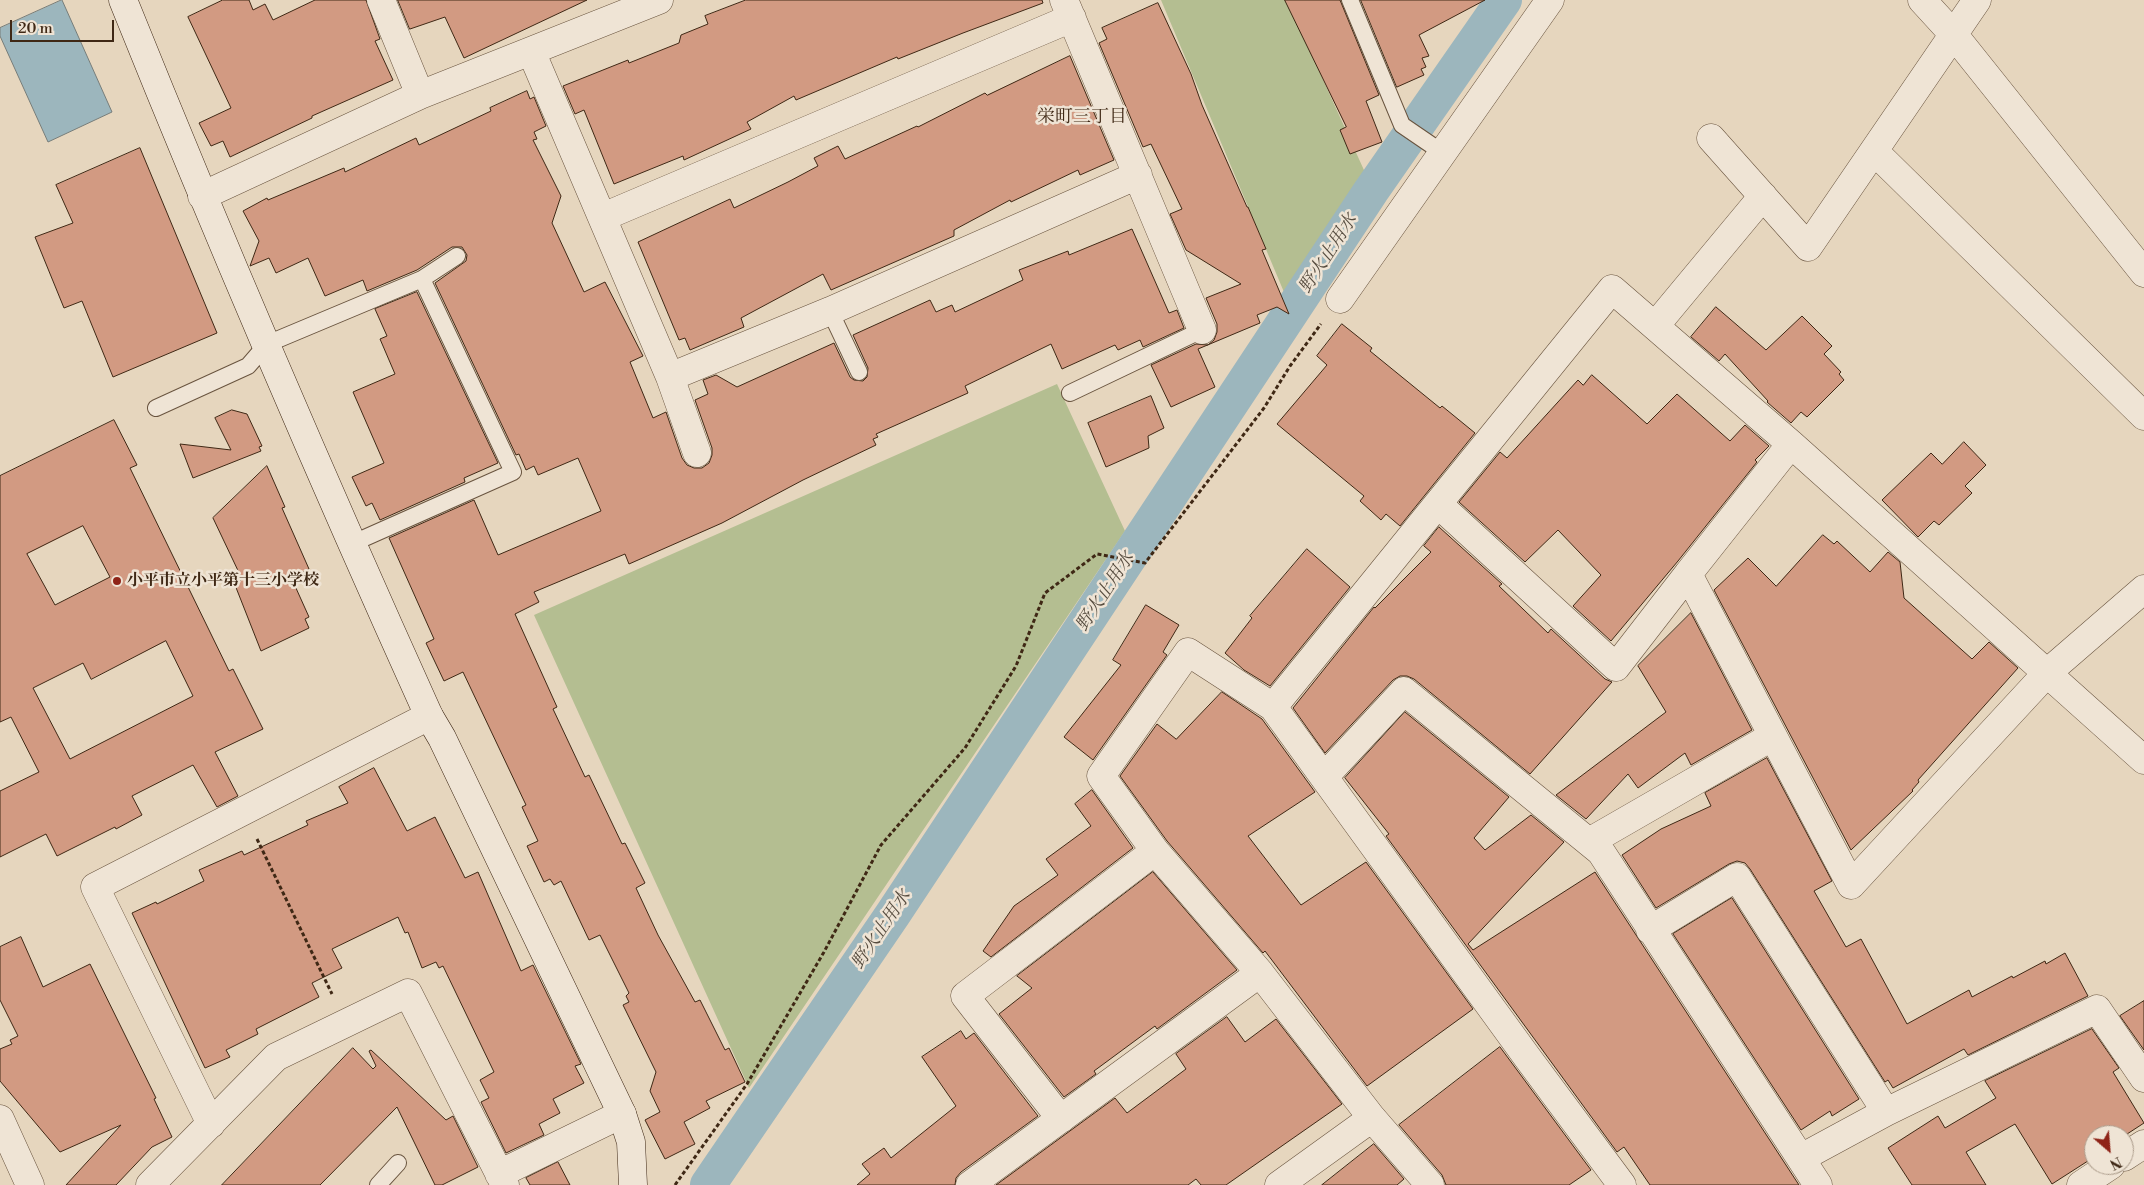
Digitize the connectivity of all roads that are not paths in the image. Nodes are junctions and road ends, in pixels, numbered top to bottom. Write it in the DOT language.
graph roads {
  1 [pos="123,0"];
  2 [pos="381,0"];
  3 [pos="1350,0"];
  4 [pos="1550,0"];
  5 [pos="1922,0"];
  6 [pos="1977,0"];
  7 [pos="646,2"];
  8 [pos="1068,9"];
  9 [pos="1954,34"];
  10 [pos="531,51"];
  11 [pos="420,96"];
  12 [pos="1711,138"];
  13 [pos="1437,149"];
  14 [pos="1874,151"];
  15 [pos="1138,175"];
  16 [pos="202,196"];
  17 [pos="1763,196"];
  18 [pos="603,217"];
  19 [pos="457,256"];
  20 [pos="2143,270"];
  21 [pos="422,279"];
  22 [pos="1340,299"];
  23 [pos="830,311"];
  24 [pos="1656,326"];
  25 [pos="1202,330"];
  26 [pos="267,344"];
  27 [pos="859,372"];
  28 [pos="670,377"];
  29 [pos="1070,393"];
  30 [pos="156,408"];
  31 [pos="2144,416"];
  32 [pos="1791,444"];
  33 [pos="697,453"];
  34 [pos="1438,504"];
  35 [pos="351,544"];
  36 [pos="1688,574"];
  37 [pos="2144,589"];
  38 [pos="2047,673"];
  39 [pos="1273,707"];
  40 [pos="429,716"];
  41 [pos="1773,736"];
  42 [pos="2144,760"];
  43 [pos="1324,777"];
  44 [pos="1589,842"];
  45 [pos="1155,851"];
  46 [pos="1650,930"];
  47 [pos="1260,973"];
  48 [pos="2144,1078"];
  49 [pos="1886,1112"];
  50 [pos="622,1114"];
  51 [pos="1372,1118"];
  52 [pos="0,1119"];
  53 [pos="1061,1119"];
  54 [pos="211,1124"];
  55 [pos="1801,1158"];
  56 [pos="398,1163"];
  57 [pos="502,1180"];
  58 [pos="1428,1184"];
  59 [pos="30,1185"];
  60 [pos="150,1185"];
  61 [pos="378,1185"];
  62 [pos="633,1185"];
  63 [pos="970,1185"];
  64 [pos="1279,1185"];
  65 [pos="1622,1185"];
  66 [pos="1818,1185"];
  1 -- 16 [label="street"];
  2 -- 11 [label="street"];
  3 -- 13 [label="lane"];
  4 -- 13 [label="street"];
  5 -- 9 [label="street"];
  6 -- 9 [label="street"];
  7 -- 10 [label="street"];
  8 -- 15 [label="street"];
  8 -- 18 [label="street"];
  9 -- 14 [label="street"];
  9 -- 20 [label="street"];
  10 -- 11 [label="street"];
  10 -- 18 [label="street"];
  11 -- 16 [label="street"];
  12 -- 17 [label="street"];
  13 -- 22 [label="street"];
  14 -- 17 [label="street"];
  14 -- 31 [label="street"];
  15 -- 23 [label="street"];
  15 -- 25 [label="street"];
  16 -- 26 [label="street"];
  17 -- 24 [label="street"];
  18 -- 28 [label="street"];
  19 -- 21 [label="lane"];
  21 -- 26 [label="lane"];
  21 -- 35 [label="lane"];
  23 -- 27 [label="lane"];
  23 -- 28 [label="street"];
  24 -- 32 [label="street"];
  24 -- 34 [label="street"];
  25 -- 29 [label="lane"];
  26 -- 30 [label="lane"];
  26 -- 35 [label="street"];
  28 -- 33 [label="street"];
  32 -- 36 [label="street"];
  32 -- 38 [label="street"];
  34 -- 36 [label="street"];
  34 -- 39 [label="street"];
  35 -- 40 [label="street"];
  36 -- 41 [label="street"];
  37 -- 38 [label="street"];
  38 -- 41 [label="street"];
  38 -- 42 [label="street"];
  39 -- 43 [label="street"];
  39 -- 45 [label="street"];
  40 -- 50 [label="street"];
  40 -- 54 [label="street"];
  41 -- 44 [label="street"];
  43 -- 44 [label="street"];
  43 -- 65 [label="street"];
  44 -- 46 [label="street"];
  45 -- 47 [label="street"];
  45 -- 53 [label="street"];
  46 -- 49 [label="street"];
  46 -- 55 [label="street"];
  47 -- 51 [label="street"];
  47 -- 53 [label="street"];
  48 -- 49 [label="street"];
  49 -- 55 [label="street"];
  50 -- 57 [label="street"];
  50 -- 62 [label="street"];
  51 -- 58 [label="street"];
  51 -- 64 [label="street"];
  52 -- 59 [label="street"];
  53 -- 63 [label="street"];
  54 -- 57 [label="street"];
  54 -- 60 [label="street"];
  55 -- 66 [label="street"];
  56 -- 61 [label="lane"];
}
